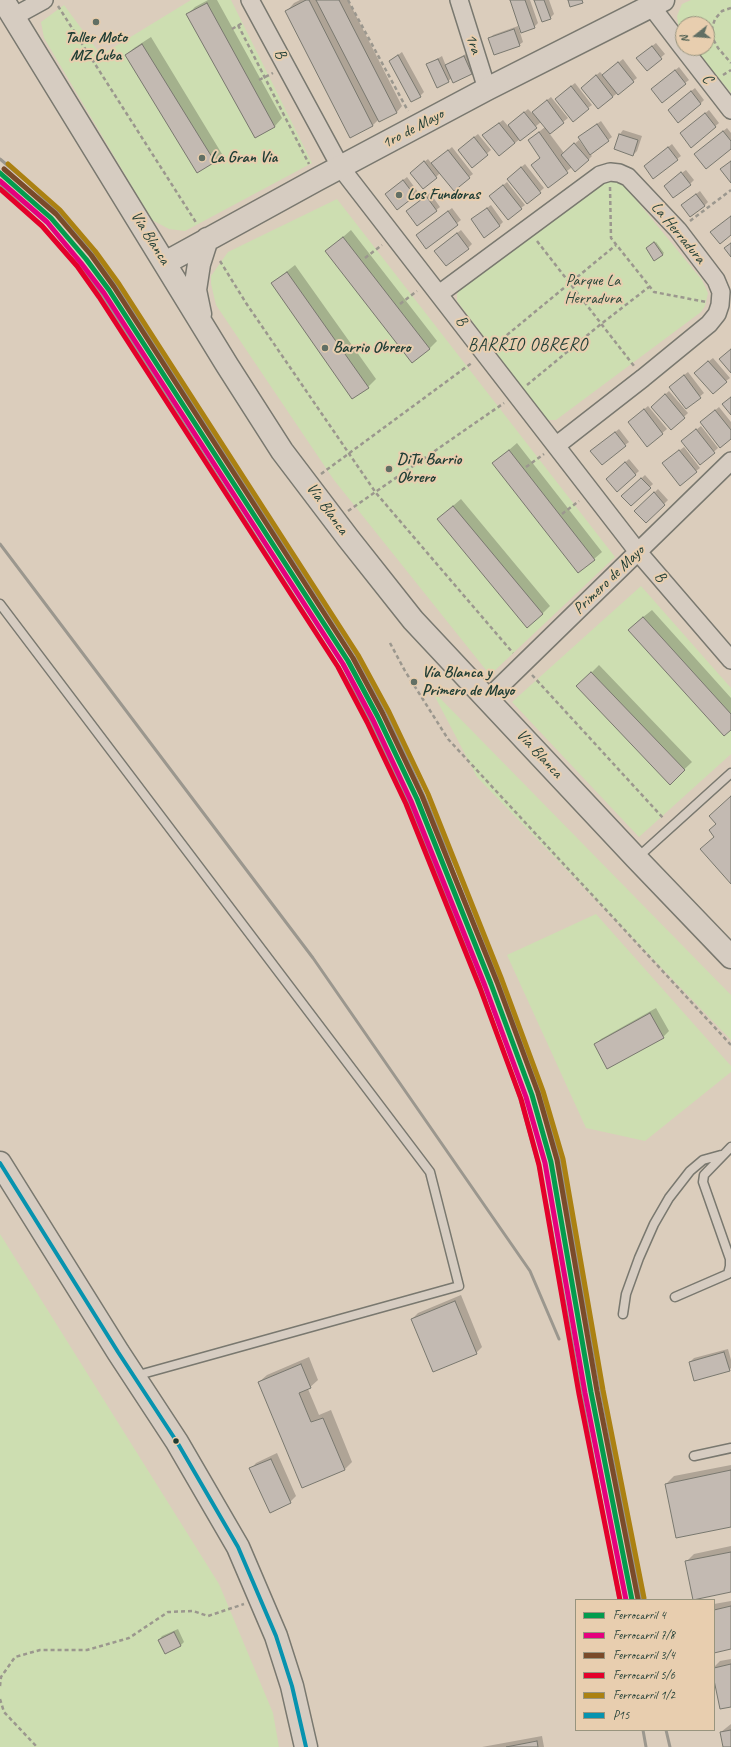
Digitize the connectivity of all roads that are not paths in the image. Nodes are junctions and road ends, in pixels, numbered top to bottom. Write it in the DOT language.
graph roads {
  1 [pos="44,0"];
  2 [pos="250,0"];
  3 [pos="459,0"];
  4 [pos="654,2"];
  5 [pos="8,8"];
  6 [pos="675,35"];
  7 [pos="689,56"];
  8 [pos="487,89"];
  9 [pos="731,110"];
  10 [pos="341,168"];
  11 [pos="207,239"];
  12 [pos="165,263"];
  13 [pos="434,287"];
  14 [pos="207,332"];
  15 [pos="557,445"];
  16 [pos="727,468"];
  17 [pos="638,552"];
  18 [pos="0,604"];
  19 [pos="731,660"];
  20 [pos="487,699"];
  21 [pos="731,772"];
  22 [pos="636,858"];
  23 [pos="731,957"];
  24 [pos="731,1147"];
  25 [pos="722,1155"];
  26 [pos="0,1163"];
  27 [pos="675,1297"];
  28 [pos="623,1314"];
  29 [pos="134,1376"];
  30 [pos="731,1448"];
  31 [pos="694,1456"];
  32 [pos="306,1747"];
  1 -- 5 [label="street"];
  2 -- 10 [label="street, B"];
  3 -- 8 [label="street, 1ra"];
  4 -- 6 [label="street, C"];
  4 -- 8 [label="main road, 1ro de Mayo"];
  5 -- 12 [label="main road, Vía Blanca"];
  7 -- 9 [label="street, C"];
  8 -- 10 [label="main road, 1ro de Mayo"];
  10 -- 11 [label="main road, 1ro de Mayo"];
  10 -- 13 [label="street, B"];
  11 -- 12 [label="main road, 1ro de Mayo"];
  11 -- 14 [label="main road"];
  12 -- 14 [label="main road, Vía Blanca"];
  13 -- 15 [label="street, B"];
  13 -- 15 [label="street, La Herradura"];
  14 -- 20 [label="main road, Vía Blanca"];
  15 -- 17 [label="street, B"];
  16 -- 17 [label="street, Primero de Mayo"];
  17 -- 19 [label="street, B"];
  17 -- 20 [label="street, Primero de Mayo"];
  18 -- 29 [label="lane"];
  20 -- 22 [label="main road, Vía Blanca"];
  21 -- 22 [label="lane"];
  22 -- 23 [label="main road, Vía Blanca"];
  24 -- 25 [label="lane"];
  25 -- 27 [label="lane"];
  25 -- 28 [label="lane"];
  26 -- 29 [label="main road"];
  29 -- 32 [label="main road"];
  30 -- 31 [label="lane"];
}
